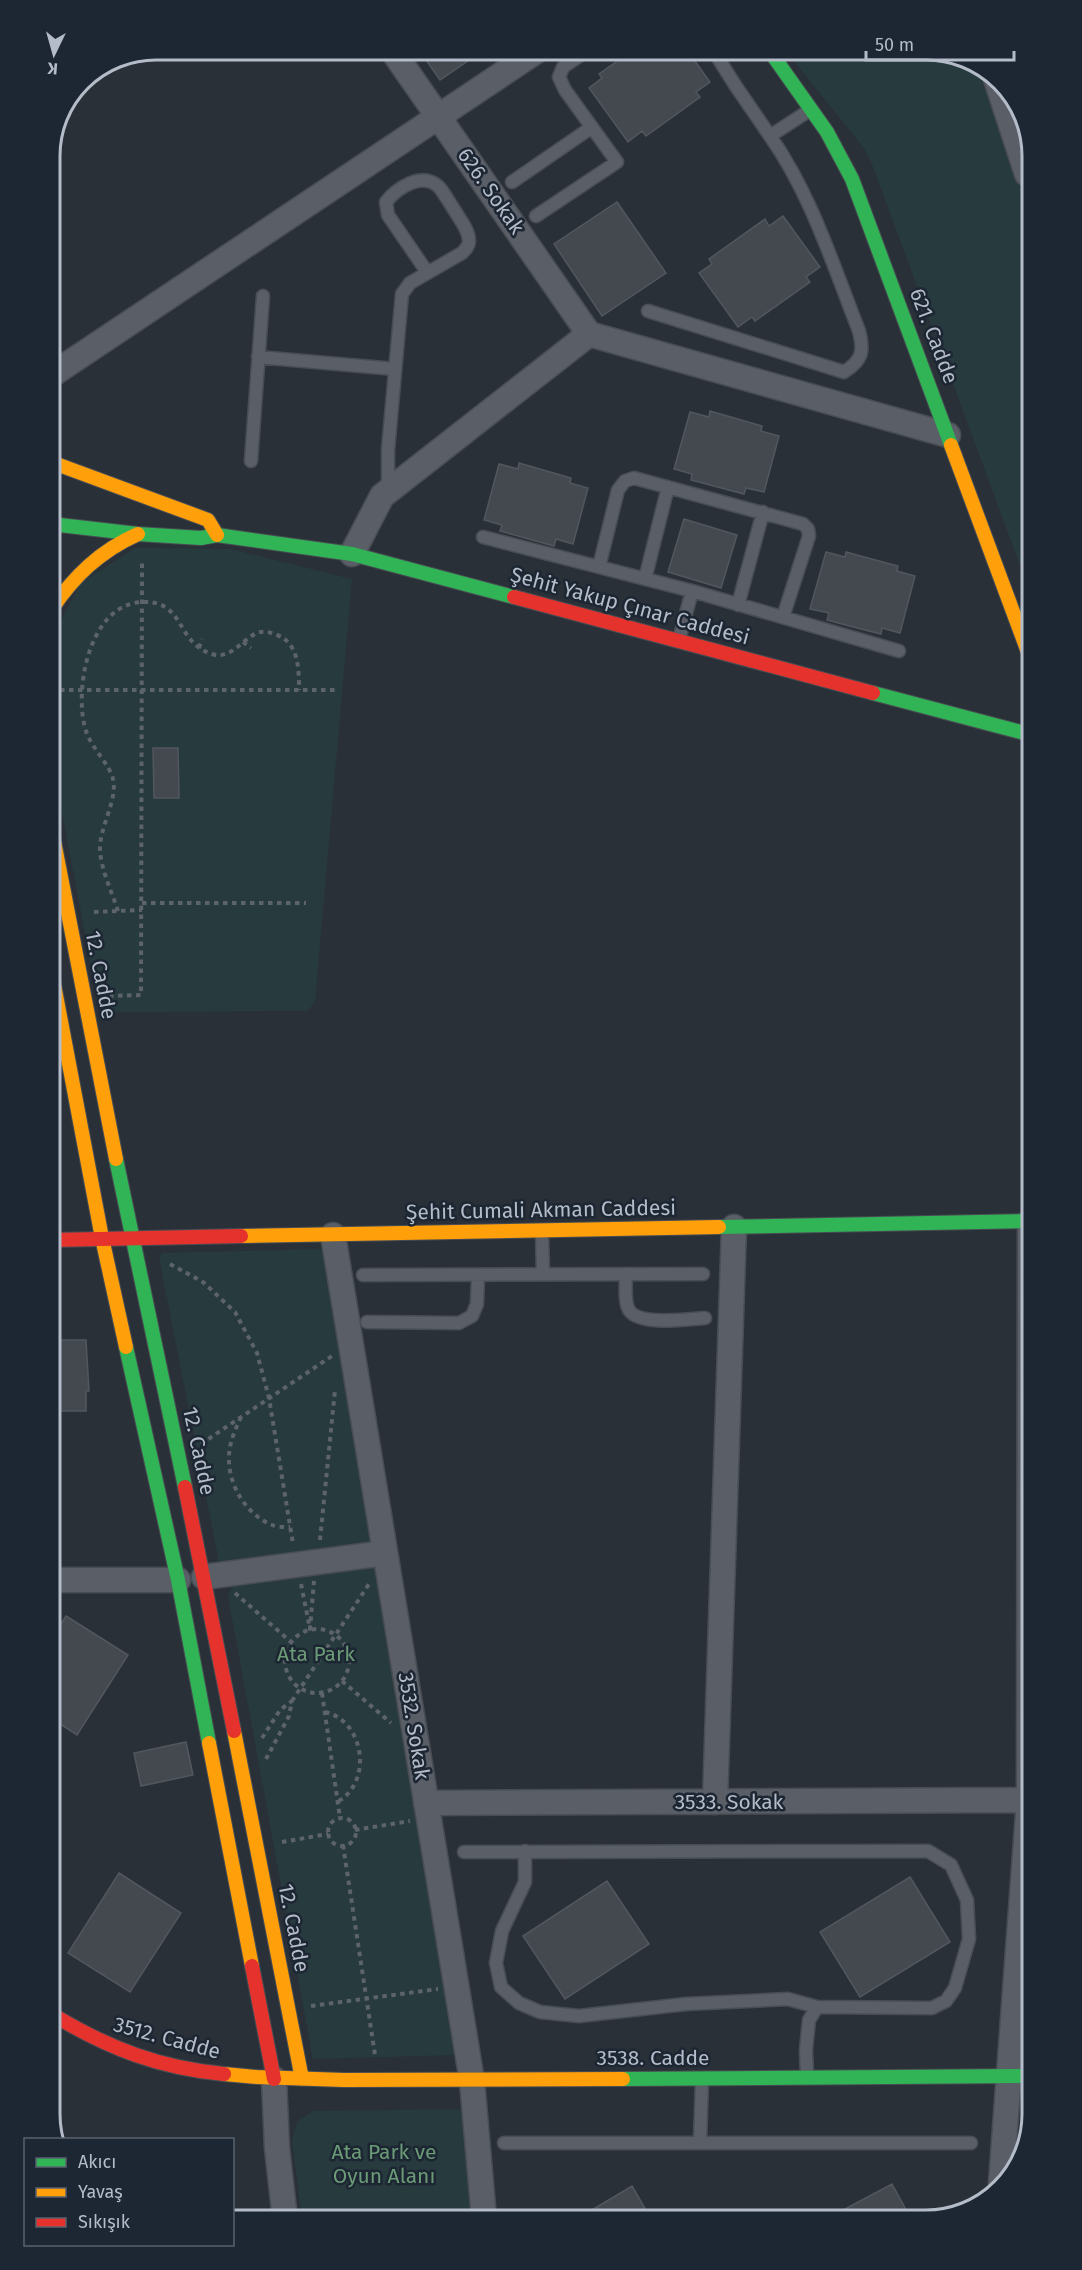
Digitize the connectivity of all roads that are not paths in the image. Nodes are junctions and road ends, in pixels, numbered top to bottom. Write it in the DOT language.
graph roads {
  1 [pos="399,60"];
  2 [pos="523,60"];
  3 [pos="573,60"];
  4 [pos="719,60"];
  5 [pos="776,60"];
  6 [pos="1002,98"];
  7 [pos="811,109"];
  8 [pos="439,116"];
  9 [pos="592,127"];
  10 [pos="770,136"];
  11 [pos="1022,159"];
  12 [pos="512,182"];
  13 [pos="536,216"];
  14 [pos="427,272"];
  15 [pos="262,296"];
  16 [pos="648,311"];
  17 [pos="589,334"];
  18 [pos="258,357"];
  19 [pos="60,369"];
  20 [pos="395,369"];
  21 [pos="948,435"];
  22 [pos="251,461"];
  23 [pos="60,465"];
  24 [pos="393,487"];
  25 [pos="668,487"];
  26 [pos="763,512"];
  27 [pos="60,525"];
  28 [pos="138,534"];
  29 [pos="217,535"];
  30 [pos="483,537"];
  31 [pos="352,554"];
  32 [pos="599,567"];
  33 [pos="645,579"];
  34 [pos="692,591"];
  35 [pos="60,596"];
  36 [pos="738,604"];
  37 [pos="783,617"];
  38 [pos="1022,636"];
  39 [pos="679,641"];
  40 [pos="899,651"];
  41 [pos="1022,729"];
  42 [pos="60,872"];
  43 [pos="60,1016"];
  44 [pos="1022,1221"];
  45 [pos="734,1227"];
  46 [pos="542,1231"];
  47 [pos="333,1235"];
  48 [pos="102,1238"];
  49 [pos="132,1239"];
  50 [pos="60,1240"];
  51 [pos="543,1274"];
  52 [pos="626,1274"];
  53 [pos="703,1274"];
  54 [pos="363,1275"];
  55 [pos="478,1275"];
  56 [pos="705,1318"];
  57 [pos="367,1322"];
  58 [pos="385,1553"];
  59 [pos="204,1577"];
  60 [pos="60,1580"];
  61 [pos="178,1580"];
  62 [pos="1022,1800"];
  63 [pos="715,1802"];
  64 [pos="427,1810"];
  65 [pos="525,1851"];
  66 [pos="464,1852"];
  67 [pos="1022,1900"];
  68 [pos="817,2007"];
  69 [pos="60,2019"];
  70 [pos="1008,2076"];
  71 [pos="1022,2076"];
  72 [pos="807,2078"];
  73 [pos="274,2079"];
  74 [pos="302,2079"];
  75 [pos="702,2079"];
  76 [pos="472,2080"];
  77 [pos="700,2142"];
  78 [pos="504,2143"];
  79 [pos="971,2143"];
  80 [pos="1002,2172"];
  81 [pos="284,2210"];
  82 [pos="483,2210"];
  1 -- 8 [label="street, 626. Sokak"];
  2 -- 8 [label="street"];
  3 -- 9 [label="lane"];
  4 -- 10 [label="lane"];
  5 -- 7 [label="main road, 621. Cadde"];
  6 -- 11 [label="street"];
  7 -- 10 [label="lane"];
  7 -- 21 [label="main road, 621. Cadde"];
  8 -- 17 [label="street, 626. Sokak"];
  8 -- 19 [label="street"];
  9 -- 12 [label="lane"];
  9 -- 13 [label="lane"];
  10 -- 16 [label="lane"];
  14 -- 14 [label="lane"];
  14 -- 20 [label="lane"];
  15 -- 18 [label="lane"];
  17 -- 21 [label="street"];
  17 -- 24 [label="street"];
  18 -- 20 [label="lane"];
  18 -- 22 [label="lane"];
  20 -- 24 [label="lane"];
  21 -- 38 [label="main road, 621. Cadde"];
  23 -- 29 [label="main road"];
  24 -- 31 [label="street"];
  25 -- 26 [label="lane"];
  25 -- 32 [label="lane"];
  25 -- 33 [label="lane"];
  26 -- 36 [label="lane"];
  26 -- 37 [label="lane"];
  27 -- 28 [label="main road, Şehit Yakup Çınar Caddesi"];
  28 -- 29 [label="main road, Şehit Yakup Çınar Caddesi"];
  28 -- 35 [label="main road"];
  29 -- 31 [label="main road, Şehit Yakup Çınar Caddesi"];
  30 -- 32 [label="lane"];
  31 -- 39 [label="main road, Şehit Yakup Çınar Caddesi"];
  32 -- 33 [label="lane"];
  33 -- 34 [label="lane"];
  34 -- 36 [label="lane"];
  34 -- 39 [label="lane"];
  36 -- 37 [label="lane"];
  37 -- 40 [label="lane"];
  39 -- 41 [label="main road, Şehit Yakup Çınar Caddesi"];
  42 -- 49 [label="main road, 12. Cadde"];
  43 -- 48 [label="main road"];
  44 -- 45 [label="main road, Şehit Cumali Akman Caddesi"];
  45 -- 46 [label="main road, Şehit Cumali Akman Caddesi"];
  45 -- 63 [label="street"];
  46 -- 47 [label="main road, Şehit Cumali Akman Caddesi"];
  46 -- 51 [label="lane"];
  47 -- 49 [label="main road, Şehit Cumali Akman Caddesi"];
  47 -- 58 [label="street, 3532. Sokak"];
  48 -- 49 [label="main road, Şehit Cumali Akman Caddesi"];
  48 -- 50 [label="main road, Şehit Cumali Akman Caddesi"];
  48 -- 61 [label="main road"];
  49 -- 59 [label="main road, 12. Cadde"];
  51 -- 52 [label="lane"];
  51 -- 55 [label="lane"];
  52 -- 53 [label="lane"];
  52 -- 56 [label="lane"];
  54 -- 55 [label="lane"];
  55 -- 57 [label="lane"];
  58 -- 59 [label="street"];
  58 -- 64 [label="street, 3532. Sokak"];
  59 -- 74 [label="main road, 12. Cadde"];
  60 -- 61 [label="street"];
  61 -- 73 [label="main road"];
  62 -- 63 [label="street, 3533. Sokak"];
  63 -- 64 [label="street, 3533. Sokak"];
  64 -- 76 [label="street, 3532. Sokak"];
  65 -- 66 [label="lane"];
  65 -- 68 [label="lane"];
  65 -- 68 [label="lane"];
  67 -- 70 [label="street"];
  68 -- 72 [label="lane"];
  69 -- 73 [label="main road, 3512. Cadde"];
  70 -- 71 [label="main road, 3538. Cadde"];
  70 -- 72 [label="main road, 3538. Cadde"];
  70 -- 80 [label="street"];
  72 -- 75 [label="main road, 3538. Cadde"];
  73 -- 74 [label="main road, 3538. Cadde"];
  73 -- 81 [label="street"];
  74 -- 76 [label="main road, 3538. Cadde"];
  75 -- 76 [label="main road, 3538. Cadde"];
  75 -- 77 [label="lane"];
  76 -- 82 [label="street, 3532. Sokak"];
  77 -- 78 [label="lane"];
  77 -- 79 [label="lane"];
}
